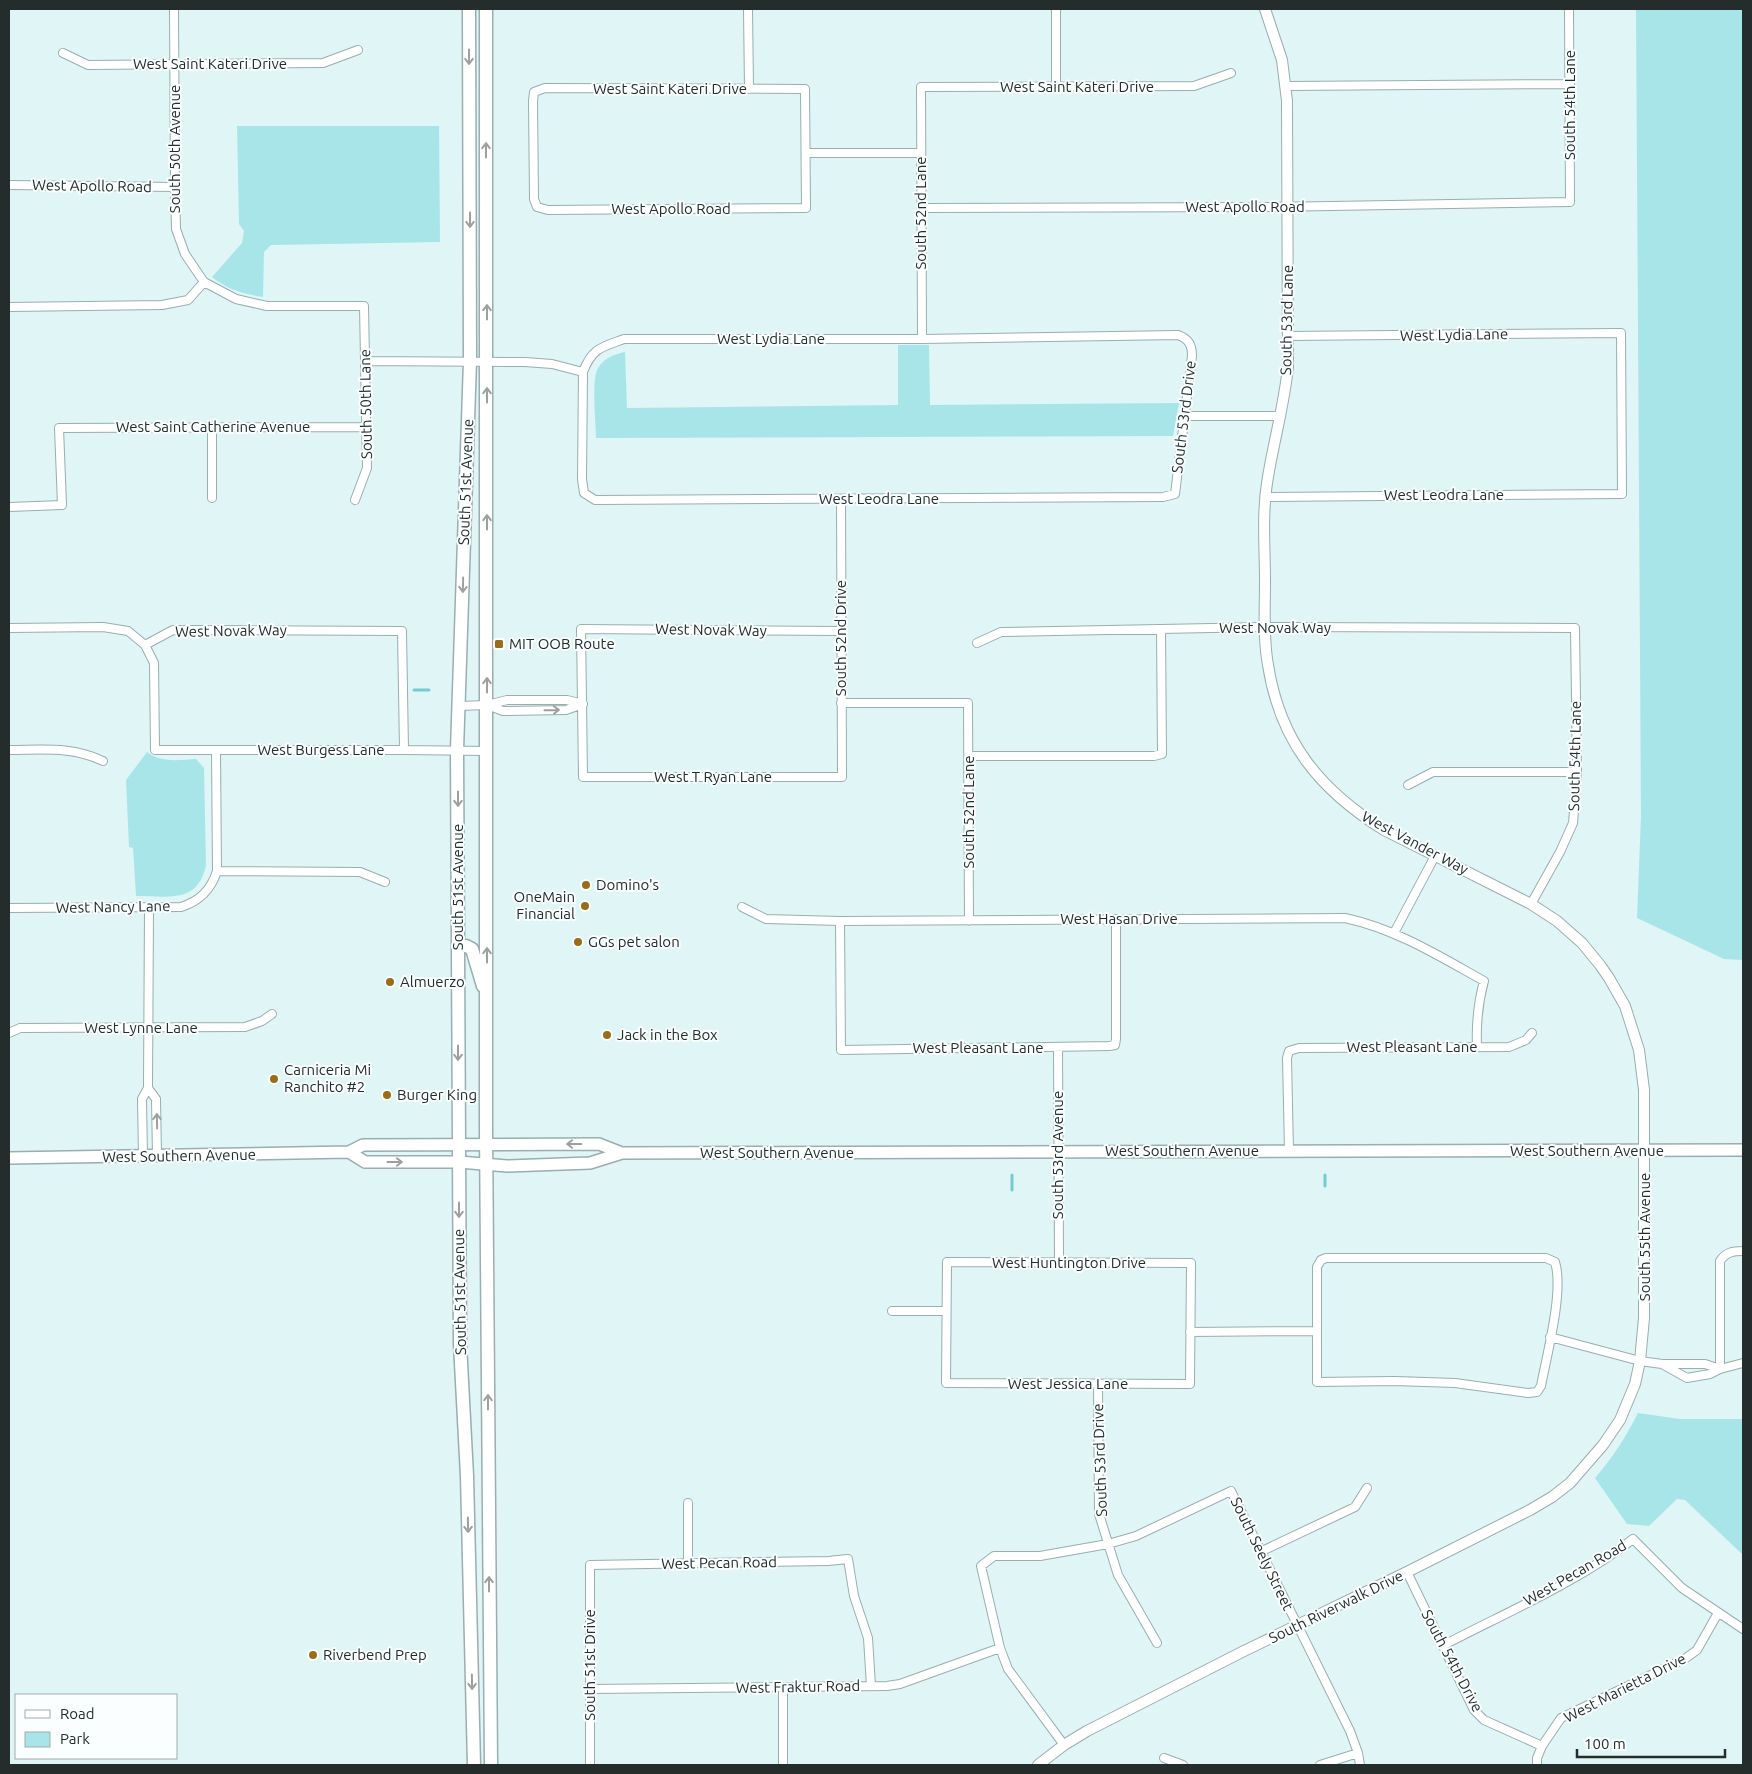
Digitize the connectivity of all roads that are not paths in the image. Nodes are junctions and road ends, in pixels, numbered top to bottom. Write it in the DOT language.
graph roads {
  1 [pos="174,9"];
  2 [pos="469,9"];
  3 [pos="486,9"];
  4 [pos="748,9"];
  5 [pos="1056,9"];
  6 [pos="1569,9"];
  7 [pos="1264,10"];
  8 [pos="358,50"];
  9 [pos="62,53"];
  10 [pos="175,64"];
  11 [pos="1231,73"];
  12 [pos="1570,84"];
  13 [pos="1286,86"];
  14 [pos="920,87"];
  15 [pos="1056,87"];
  16 [pos="749,89"];
  17 [pos="806,153"];
  18 [pos="921,153"];
  19 [pos="9,185"];
  20 [pos="175,186"];
  21 [pos="1570,202"];
  22 [pos="1287,207"];
  23 [pos="537,208"];
  24 [pos="921,208"];
  25 [pos="204,282"];
  26 [pos="9,307"];
  27 [pos="1288,336"];
  28 [pos="922,339"];
  29 [pos="1189,342"];
  30 [pos="366,361"];
  31 [pos="470,361"];
  32 [pos="487,361"];
  33 [pos="583,372"];
  34 [pos="1185,416"];
  35 [pos="1280,416"];
  36 [pos="212,426"];
  37 [pos="367,427"];
  38 [pos="1175,494"];
  39 [pos="1622,494"];
  40 [pos="1266,497"];
  41 [pos="212,498"];
  42 [pos="841,499"];
  43 [pos="355,500"];
  44 [pos="9,506"];
  45 [pos="1265,627"];
  46 [pos="9,628"];
  47 [pos="1575,628"];
  48 [pos="1161,629"];
  49 [pos="841,631"];
  50 [pos="977,643"];
  51 [pos="145,645"];
  52 [pos="841,702"];
  53 [pos="583,704"];
  54 [pos="487,705"];
  55 [pos="459,706"];
  56 [pos="9,750"];
  57 [pos="216,750"];
  58 [pos="404,750"];
  59 [pos="457,750"];
  60 [pos="487,751"];
  61 [pos="969,756"];
  62 [pos="103,761"];
  63 [pos="1577,772"];
  64 [pos="842,777"];
  65 [pos="1408,785"];
  66 [pos="1435,856"];
  67 [pos="217,871"];
  68 [pos="385,882"];
  69 [pos="1531,904"];
  70 [pos="148,907"];
  71 [pos="742,907"];
  72 [pos="9,908"];
  73 [pos="1116,918"];
  74 [pos="840,921"];
  75 [pos="969,921"];
  76 [pos="1394,933"];
  77 [pos="458,946"];
  78 [pos="487,998"];
  79 [pos="272,1014"];
  80 [pos="149,1028"];
  81 [pos="9,1033"];
  82 [pos="1532,1033"];
  83 [pos="1477,1047"];
  84 [pos="1058,1048"];
  85 [pos="148,1088"];
  86 [pos="486,1144"];
  87 [pos="458,1145"];
  88 [pos="1743,1150"];
  89 [pos="1289,1151"];
  90 [pos="1644,1151"];
  91 [pos="349,1152"];
  92 [pos="1058,1152"];
  93 [pos="622,1153"];
  94 [pos="157,1156"];
  95 [pos="144,1157"];
  96 [pos="9,1158"];
  97 [pos="459,1162"];
  98 [pos="486,1164"];
  99 [pos="1743,1251"];
  100 [pos="1059,1262"];
  101 [pos="892,1311"];
  102 [pos="946,1311"];
  103 [pos="1317,1331"];
  104 [pos="1190,1332"];
  105 [pos="1550,1337"];
  106 [pos="1640,1361"];
  107 [pos="1743,1363"];
  108 [pos="1662,1364"];
  109 [pos="1694,1364"];
  110 [pos="1720,1369"];
  111 [pos="1694,1378"];
  112 [pos="1098,1384"];
  113 [pos="1616,1427"];
  114 [pos="467,1476"];
  115 [pos="488,1476"];
  116 [pos="1367,1488"];
  117 [pos="688,1503"];
  118 [pos="1108,1544"];
  119 [pos="1260,1552"];
  120 [pos="688,1564"];
  121 [pos="590,1565"];
  122 [pos="1407,1572"];
  123 [pos="1718,1613"];
  124 [pos="1298,1626"];
  125 [pos="1743,1629"];
  126 [pos="1157,1643"];
  127 [pos="1442,1646"];
  128 [pos="1000,1648"];
  129 [pos="872,1686"];
  130 [pos="783,1687"];
  131 [pos="590,1689"];
  132 [pos="1064,1745"];
  133 [pos="1542,1746"];
  134 [pos="1358,1753"];
  135 [pos="1164,1758"];
  136 [pos="474,1765"];
  137 [pos="490,1765"];
  138 [pos="590,1765"];
  139 [pos="783,1765"];
  140 [pos="1038,1765"];
  141 [pos="1183,1765"];
  142 [pos="1320,1765"];
  143 [pos="1360,1765"];
  144 [pos="1537,1765"];
  1 -- 10 [label="street, South 50th Avenue"];
  2 -- 31 [label="main road, South 51st Avenue, one-way"];
  32 -- 3 [label="main road, South 51st Avenue, one-way"];
  4 -- 16 [label="street"];
  5 -- 15 [label="street"];
  6 -- 12 [label="street, South 54th Lane"];
  7 -- 13 [label="street, South 53rd Lane"];
  8 -- 10 [label="street, West Saint Kateri Drive"];
  9 -- 10 [label="street, West Saint Kateri Drive"];
  10 -- 20 [label="street, South 50th Avenue"];
  11 -- 15 [label="street, West Saint Kateri Drive"];
  12 -- 13 [label="street"];
  12 -- 21 [label="street, South 54th Lane"];
  13 -- 22 [label="street, South 53rd Lane"];
  14 -- 15 [label="street, West Saint Kateri Drive"];
  14 -- 18 [label="street, South 52nd Lane"];
  16 -- 17 [label="street, West Saint Kateri Drive"];
  16 -- 23 [label="street, West Saint Kateri Drive"];
  17 -- 18 [label="street"];
  17 -- 23 [label="street, West Apollo Road"];
  18 -- 24 [label="street, South 52nd Lane"];
  19 -- 20 [label="street, West Apollo Road"];
  20 -- 25 [label="street, South 50th Avenue"];
  21 -- 22 [label="street, West Apollo Road"];
  22 -- 24 [label="street, West Apollo Road"];
  22 -- 27 [label="street, South 53rd Lane"];
  24 -- 28 [label="street, South 52nd Lane"];
  25 -- 26 [label="street"];
  25 -- 30 [label="street, South 50th Lane"];
  27 -- 35 [label="street, South 53rd Lane"];
  27 -- 39 [label="street, West Lydia Lane"];
  28 -- 29 [label="street, West Lydia Lane"];
  28 -- 33 [label="street, West Lydia Lane"];
  29 -- 34 [label="street, South 53rd Drive"];
  30 -- 31 [label="street"];
  30 -- 37 [label="street, South 50th Lane"];
  31 -- 32 [label="street"];
  31 -- 55 [label="main road, South 51st Avenue, one-way"];
  32 -- 33 [label="street"];
  54 -- 32 [label="main road, South 51st Avenue, one-way"];
  33 -- 42 [label="street, West Leodra Lane"];
  34 -- 35 [label="street"];
  34 -- 38 [label="street, South 53rd Drive"];
  35 -- 40 [label="street, South 53rd Lane"];
  36 -- 37 [label="street, West Saint Catherine Avenue"];
  36 -- 41 [label="street"];
  36 -- 44 [label="street, West Saint Catherine Avenue"];
  37 -- 43 [label="street, South 50th Lane"];
  38 -- 42 [label="street, West Leodra Lane"];
  39 -- 40 [label="street, West Leodra Lane"];
  40 -- 45 [label="street, South 53rd Lane"];
  42 -- 49 [label="street, South 52nd Drive"];
  45 -- 47 [label="street, West Novak Way"];
  45 -- 48 [label="street, West Novak Way"];
  45 -- 66 [label="street, West Vander Way"];
  46 -- 51 [label="street"];
  47 -- 63 [label="street, South 54th Lane"];
  48 -- 50 [label="street, West Novak Way"];
  48 -- 61 [label="street"];
  49 -- 52 [label="street, South 52nd Drive"];
  49 -- 53 [label="street, West Novak Way"];
  51 -- 57 [label="street, West Burgess Lane"];
  51 -- 58 [label="street, West Novak Way"];
  52 -- 61 [label="street, South 52nd Lane"];
  52 -- 64 [label="street, South 52nd Drive"];
  53 -- 54 [label="street"];
  53 -- 64 [label="street, West T Ryan Lane"];
  54 -- 55 [label="street"];
  54 -- 60 [label="main road, South 51st Avenue"];
  55 -- 59 [label="main road, South 51st Avenue"];
  56 -- 62 [label="street"];
  57 -- 58 [label="street, West Burgess Lane"];
  57 -- 67 [label="street"];
  58 -- 59 [label="street, West Burgess Lane"];
  59 -- 60 [label="street, West Burgess Lane"];
  59 -- 77 [label="main road, South 51st Avenue, one-way"];
  78 -- 60 [label="main road, South 51st Avenue, one-way"];
  61 -- 75 [label="street, South 52nd Lane"];
  63 -- 65 [label="street"];
  63 -- 69 [label="street, South 54th Lane"];
  66 -- 69 [label="street, West Vander Way"];
  66 -- 76 [label="street"];
  67 -- 68 [label="street"];
  67 -- 70 [label="street, West Nancy Lane"];
  69 -- 90 [label="street, South 55th Avenue"];
  70 -- 72 [label="street, West Nancy Lane"];
  70 -- 80 [label="street"];
  71 -- 74 [label="street, West Hasan Drive"];
  73 -- 75 [label="street, West Hasan Drive"];
  73 -- 76 [label="street, West Hasan Drive"];
  73 -- 84 [label="street, West Pleasant Lane"];
  74 -- 75 [label="street, West Hasan Drive"];
  74 -- 84 [label="street, West Pleasant Lane"];
  76 -- 83 [label="street, West Hasan Drive"];
  77 -- 78 [label="main road"];
  77 -- 87 [label="main road, South 51st Avenue, one-way"];
  78 -- 86 [label="main road, South 51st Avenue"];
  79 -- 80 [label="street, West Lynne Lane"];
  80 -- 81 [label="street, West Lynne Lane"];
  80 -- 85 [label="street"];
  82 -- 83 [label="street, West Pleasant Lane"];
  83 -- 89 [label="street, West Pleasant Lane"];
  84 -- 92 [label="street, South 53rd Avenue"];
  94 -- 85 [label="street, one-way"];
  85 -- 95 [label="street"];
  86 -- 87 [label="main road, West Southern Avenue"];
  93 -- 86 [label="main road, West Southern Avenue, one-way"];
  86 -- 98 [label="main road, South 51st Avenue"];
  87 -- 91 [label="main road, West Southern Avenue"];
  87 -- 97 [label="main road, South 51st Avenue"];
  88 -- 90 [label="main road, West Southern Avenue"];
  89 -- 90 [label="main road, West Southern Avenue"];
  89 -- 92 [label="main road, West Southern Avenue"];
  90 -- 106 [label="street, South 55th Avenue"];
  91 -- 94 [label="main road, West Southern Avenue"];
  91 -- 97 [label="main road, West Southern Avenue, one-way"];
  92 -- 93 [label="main road, West Southern Avenue"];
  92 -- 100 [label="street, South 53rd Avenue"];
  93 -- 98 [label="main road, West Southern Avenue"];
  94 -- 95 [label="main road, West Southern Avenue"];
  95 -- 96 [label="main road, West Southern Avenue"];
  97 -- 98 [label="main road, West Southern Avenue"];
  97 -- 114 [label="main road, South 51st Avenue, one-way"];
  115 -- 98 [label="main road, South 51st Avenue, one-way"];
  99 -- 110 [label="street"];
  100 -- 102 [label="street, West Huntington Drive"];
  100 -- 104 [label="street, West Huntington Drive"];
  101 -- 102 [label="street"];
  102 -- 112 [label="street, West Jessica Lane"];
  103 -- 104 [label="street"];
  103 -- 105 [label="street"];
  103 -- 105 [label="street"];
  104 -- 112 [label="street, West Jessica Lane"];
  105 -- 106 [label="street"];
  106 -- 108 [label="street"];
  106 -- 113 [label="street, South 55th Avenue"];
  107 -- 110 [label="street"];
  108 -- 109 [label="street"];
  108 -- 111 [label="street"];
  109 -- 110 [label="street"];
  109 -- 111 [label="street"];
  110 -- 111 [label="street"];
  112 -- 118 [label="street, South 53rd Drive"];
  113 -- 122 [label="street, South Riverwalk Drive"];
  114 -- 115 [label="main road"];
  114 -- 136 [label="main road, South 51st Avenue, one-way"];
  137 -- 115 [label="main road, South 51st Avenue, one-way"];
  116 -- 119 [label="street"];
  117 -- 120 [label="street"];
  118 -- 119 [label="street, South Seely Street"];
  118 -- 126 [label="street, South 53rd Drive"];
  118 -- 128 [label="street"];
  119 -- 124 [label="street, South Seely Street"];
  120 -- 121 [label="street, West Pecan Road"];
  120 -- 129 [label="street, West Pecan Road"];
  121 -- 131 [label="street, South 51st Drive"];
  122 -- 124 [label="street, South Riverwalk Drive"];
  122 -- 127 [label="street, South 54th Drive"];
  123 -- 125 [label="street, West Pecan Road"];
  123 -- 127 [label="street, West Pecan Road"];
  123 -- 133 [label="street, West Marietta Drive"];
  124 -- 132 [label="street, South Riverwalk Drive"];
  124 -- 134 [label="street, South Seely Street"];
  127 -- 133 [label="street, South 54th Drive"];
  128 -- 129 [label="street, West Fraktur Road"];
  128 -- 132 [label="street"];
  129 -- 130 [label="street, West Fraktur Road"];
  130 -- 131 [label="street, West Fraktur Road"];
  130 -- 139 [label="street"];
  131 -- 138 [label="street, South 51st Drive"];
  132 -- 140 [label="street, South Riverwalk Drive"];
  133 -- 144 [label="street, West Marietta Drive"];
  134 -- 142 [label="street"];
  134 -- 143 [label="street, South Seely Street"];
  135 -- 141 [label="street"];
}
